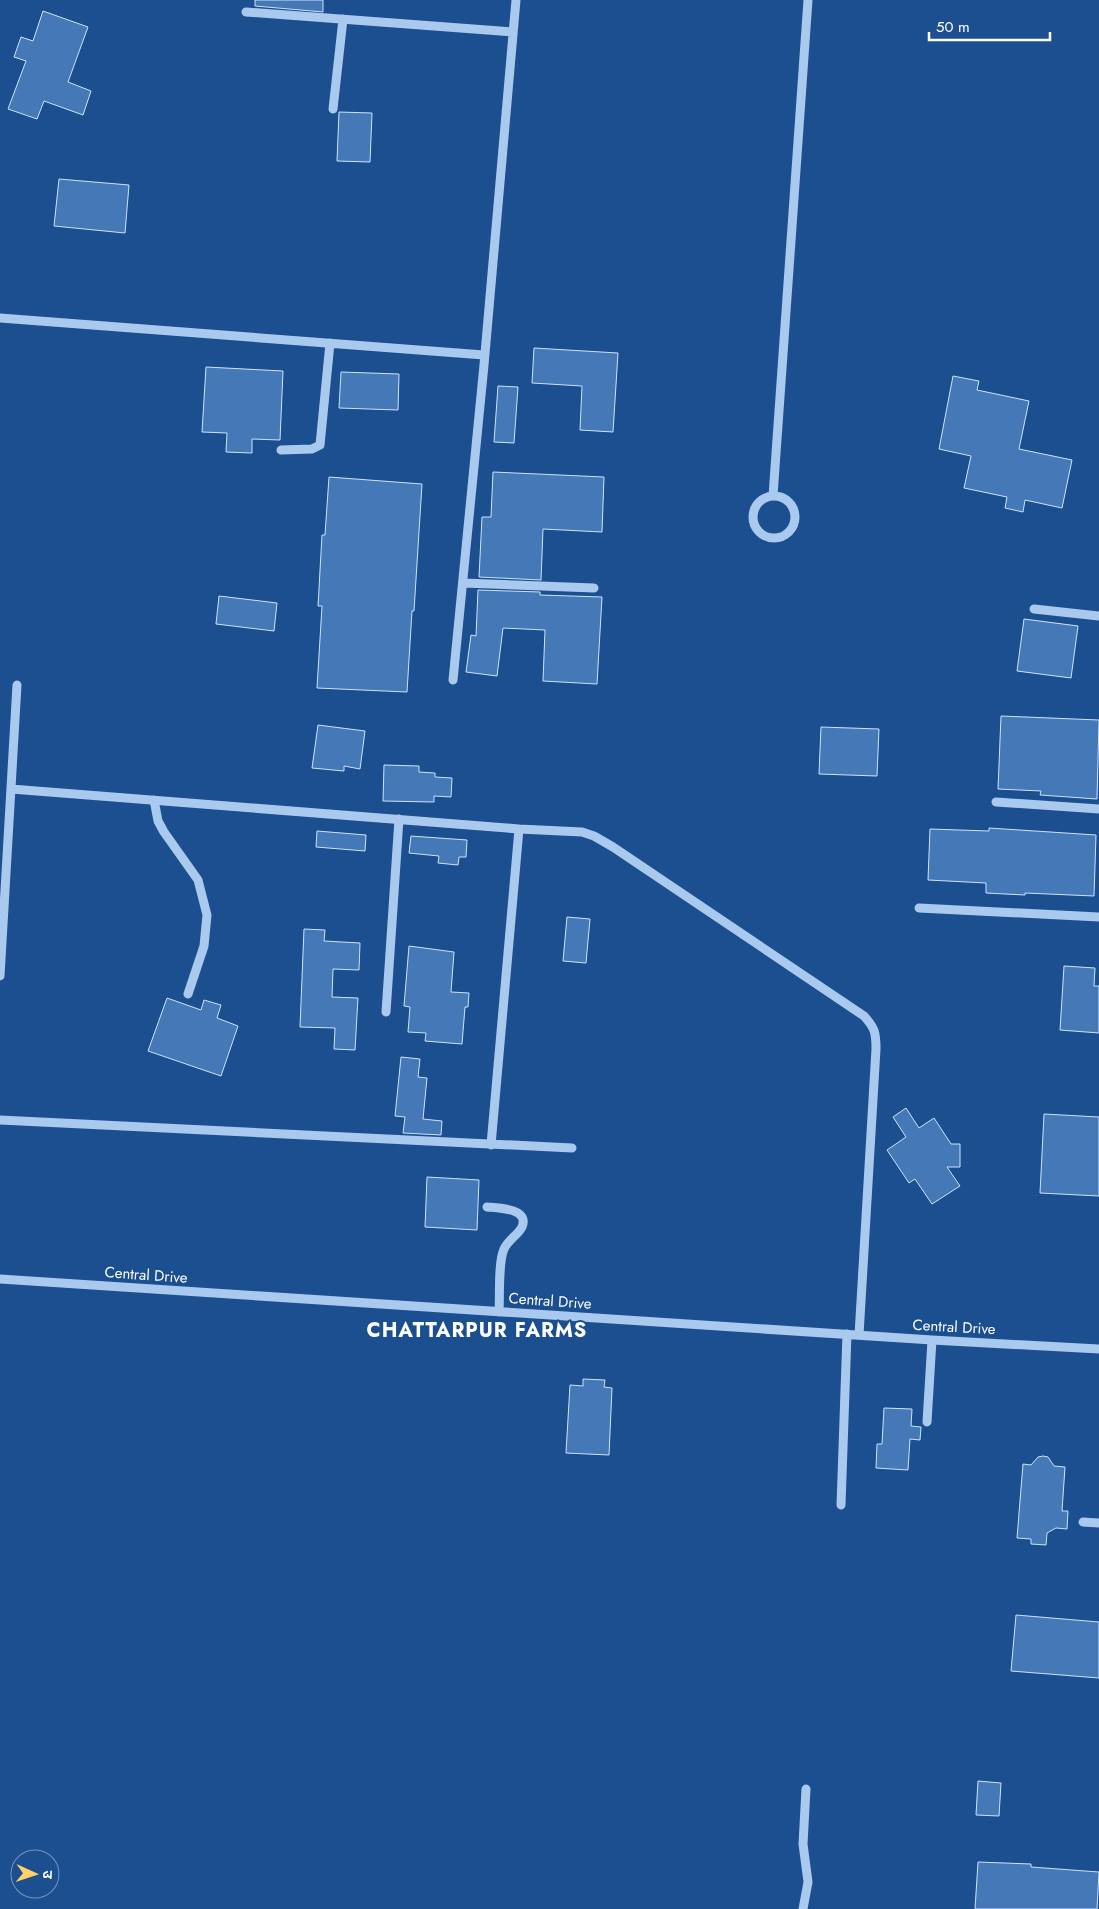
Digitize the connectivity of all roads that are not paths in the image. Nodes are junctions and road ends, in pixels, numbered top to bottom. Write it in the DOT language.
graph roads {
  1 [pos="516,0"];
  2 [pos="808,0"];
  3 [pos="246,12"];
  4 [pos="343,20"];
  5 [pos="513,32"];
  6 [pos="333,109"];
  7 [pos="0,318"];
  8 [pos="330,344"];
  9 [pos="484,355"];
  10 [pos="281,450"];
  11 [pos="773,496"];
  12 [pos="462,583"];
  13 [pos="594,588"];
  14 [pos="1034,609"];
  15 [pos="1099,616"];
  16 [pos="453,680"];
  17 [pos="17,685"];
  18 [pos="11,789"];
  19 [pos="154,800"];
  20 [pos="996,802"];
  21 [pos="1099,809"];
  22 [pos="399,819"];
  23 [pos="518,829"];
  24 [pos="918,908"];
  25 [pos="1099,918"];
  26 [pos="0,976"];
  27 [pos="188,994"];
  28 [pos="386,1012"];
  29 [pos="0,1120"];
  30 [pos="491,1145"];
  31 [pos="572,1148"];
  32 [pos="487,1208"];
  33 [pos="0,1279"];
  34 [pos="499,1312"];
  35 [pos="847,1334"];
  36 [pos="859,1335"];
  37 [pos="932,1340"];
  38 [pos="1099,1349"];
  39 [pos="927,1422"];
  40 [pos="841,1505"];
  41 [pos="1083,1522"];
  42 [pos="1099,1523"];
  43 [pos="806,1789"];
  44 [pos="803,1909"];
  1 -- 5 [label="street"];
  2 -- 11 [label="street"];
  3 -- 4 [label="street"];
  4 -- 5 [label="street"];
  4 -- 6 [label="street"];
  5 -- 9 [label="street"];
  7 -- 8 [label="street"];
  8 -- 9 [label="street"];
  8 -- 10 [label="street"];
  9 -- 12 [label="street"];
  11 -- 11 [label="street"];
  12 -- 13 [label="street"];
  12 -- 16 [label="street"];
  14 -- 15 [label="street"];
  17 -- 18 [label="street"];
  18 -- 19 [label="street"];
  18 -- 26 [label="street"];
  19 -- 22 [label="street"];
  19 -- 27 [label="street"];
  20 -- 21 [label="street"];
  22 -- 23 [label="street"];
  22 -- 28 [label="street"];
  23 -- 30 [label="street"];
  23 -- 36 [label="street"];
  24 -- 25 [label="street"];
  29 -- 30 [label="street"];
  30 -- 31 [label="street"];
  32 -- 34 [label="street"];
  33 -- 34 [label="street, Central Drive"];
  34 -- 35 [label="street, Central Drive"];
  35 -- 36 [label="street, Central Drive"];
  35 -- 40 [label="street"];
  36 -- 37 [label="street, Central Drive"];
  37 -- 38 [label="street, Central Drive"];
  37 -- 39 [label="street"];
  41 -- 42 [label="street"];
  43 -- 44 [label="street"];
}
